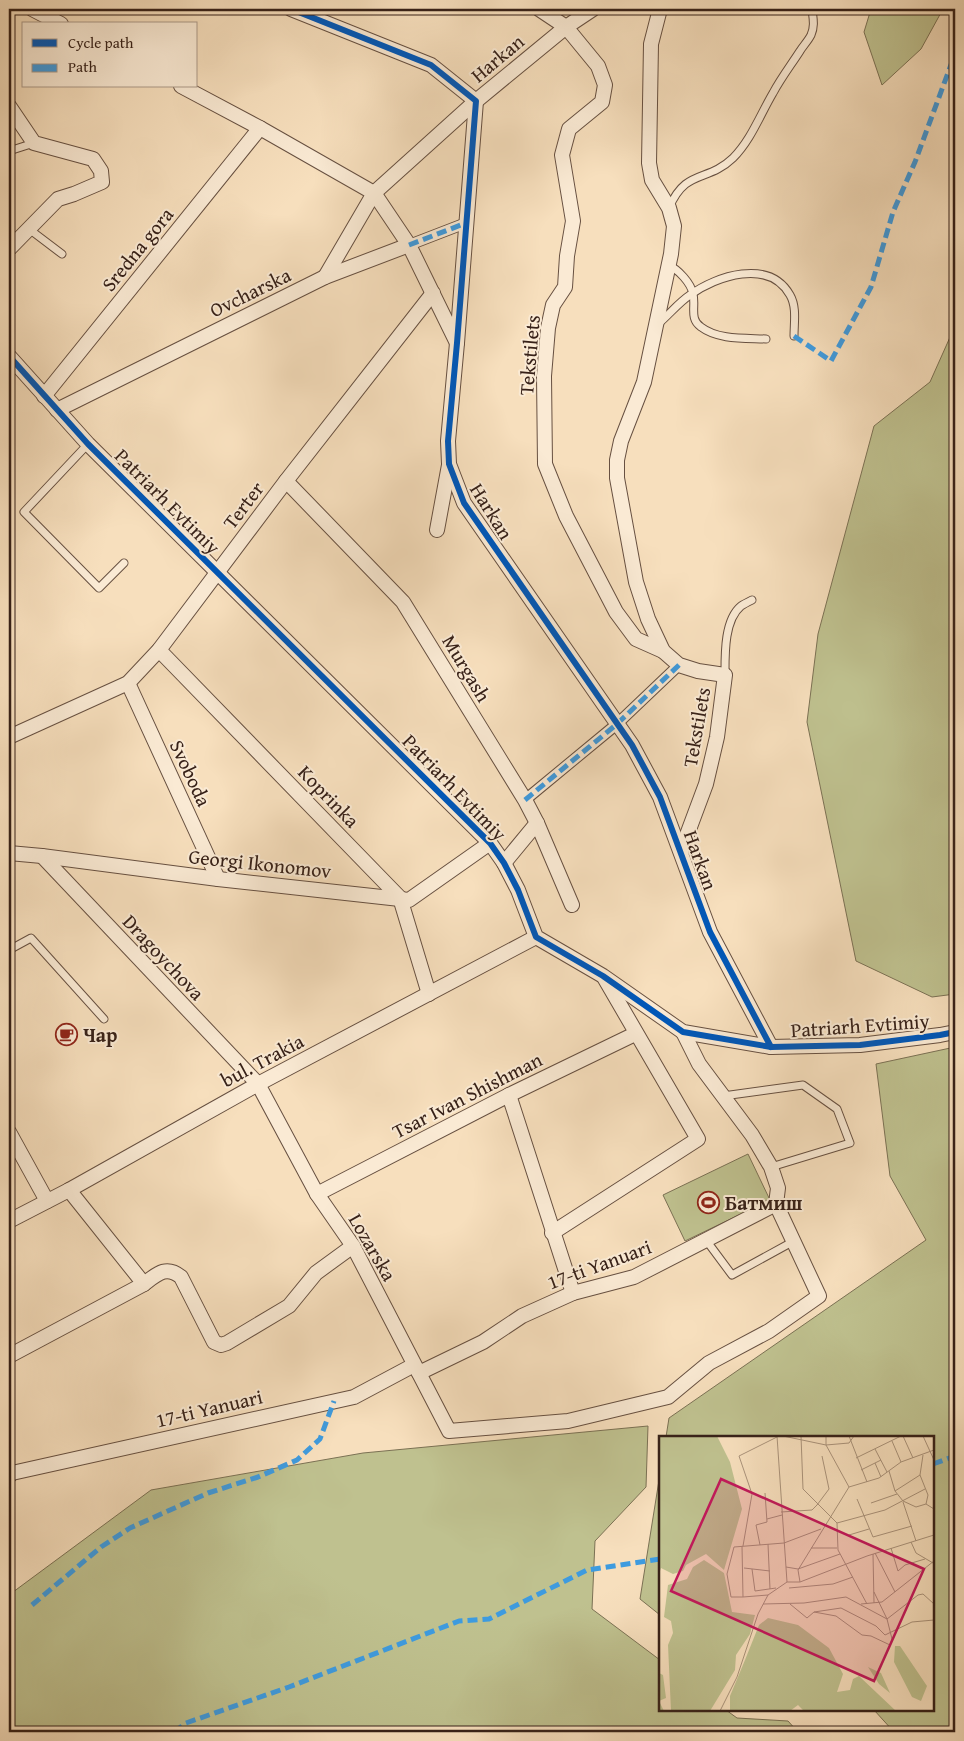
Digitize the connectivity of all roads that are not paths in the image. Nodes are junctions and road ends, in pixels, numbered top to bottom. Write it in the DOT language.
graph roads {
  1 [pos="32,9"];
  2 [pos="291,9"];
  3 [pos="539,9"];
  4 [pos="592,9"];
  5 [pos="660,9"];
  6 [pos="812,9"];
  7 [pos="57,22"];
  8 [pos="566,27"];
  9 [pos="185,88"];
  10 [pos="476,101"];
  11 [pos="9,106"];
  12 [pos="260,128"];
  13 [pos="34,143"];
  14 [pos="9,151"];
  15 [pos="374,193"];
  16 [pos="669,208"];
  17 [pos="466,224"];
  18 [pos="29,229"];
  19 [pos="410,245"];
  20 [pos="9,249"];
  21 [pos="62,254"];
  22 [pos="668,266"];
  23 [pos="325,277"];
  24 [pos="433,293"];
  25 [pos="693,293"];
  26 [pos="655,328"];
  27 [pos="794,336"];
  28 [pos="766,339"];
  29 [pos="457,343"];
  30 [pos="9,356"];
  31 [pos="44,396"];
  32 [pos="57,410"];
  33 [pos="88,444"];
  34 [pos="449,464"];
  35 [pos="286,481"];
  36 [pos="437,530"];
  37 [pos="124,563"];
  38 [pos="217,573"];
  39 [pos="752,600"];
  40 [pos="159,650"];
  41 [pos="663,651"];
  42 [pos="680,665"];
  43 [pos="726,675"];
  44 [pos="128,683"];
  45 [pos="617,724"];
  46 [pos="9,737"];
  47 [pos="525,800"];
  48 [pos="537,823"];
  49 [pos="490,842"];
  50 [pos="681,851"];
  51 [pos="9,853"];
  52 [pos="42,856"];
  53 [pos="504,863"];
  54 [pos="218,879"];
  55 [pos="400,898"];
  56 [pos="572,905"];
  57 [pos="536,937"];
  58 [pos="9,950"];
  59 [pos="603,976"];
  60 [pos="429,994"];
  61 [pos="104,1019"];
  62 [pos="683,1032"];
  63 [pos="955,1032"];
  64 [pos="636,1034"];
  65 [pos="771,1047"];
  66 [pos="258,1084"];
  67 [pos="509,1095"];
  68 [pos="723,1096"];
  69 [pos="9,1132"];
  70 [pos="771,1167"];
  71 [pos="69,1190"];
  72 [pos="316,1194"];
  73 [pos="47,1201"];
  74 [pos="776,1204"];
  75 [pos="9,1221"];
  76 [pos="552,1232"];
  77 [pos="706,1240"];
  78 [pos="794,1242"];
  79 [pos="353,1246"];
  80 [pos="144,1284"];
  81 [pos="573,1293"];
  82 [pos="9,1356"];
  83 [pos="417,1369"];
  84 [pos="9,1476"];
  1 -- 7 [label="street"];
  2 -- 10 [label="street, Harkan"];
  3 -- 8 [label="street, Tekstilets"];
  4 -- 8 [label="street"];
  5 -- 16 [label="street, Tekstilets"];
  6 -- 16 [label="lane"];
  8 -- 10 [label="street, Harkan"];
  8 -- 41 [label="street, Tekstilets"];
  9 -- 12 [label="street"];
  10 -- 15 [label="street, Harkan"];
  10 -- 17 [label="street, Harkan"];
  11 -- 13 [label="street"];
  12 -- 15 [label="street"];
  12 -- 31 [label="street, Sredna gora"];
  13 -- 14 [label="lane"];
  13 -- 18 [label="street"];
  15 -- 19 [label="street"];
  15 -- 23 [label="street, Harkan"];
  16 -- 22 [label="street, Tekstilets"];
  17 -- 19 [label="street, Ovcharska"];
  17 -- 29 [label="street, Harkan"];
  18 -- 20 [label="street"];
  18 -- 21 [label="lane"];
  19 -- 23 [label="street, Ovcharska"];
  19 -- 24 [label="street"];
  22 -- 25 [label="lane"];
  22 -- 26 [label="street, Tekstilets"];
  23 -- 32 [label="street, Ovcharska"];
  24 -- 29 [label="street"];
  24 -- 35 [label="street, Terter"];
  25 -- 26 [label="lane"];
  25 -- 27 [label="lane"];
  25 -- 28 [label="lane"];
  26 -- 41 [label="street, Tekstilets"];
  29 -- 34 [label="street, Harkan"];
  30 -- 31 [label="street, Patriarh Evtimiy"];
  31 -- 32 [label="street, Patriarh Evtimiy"];
  32 -- 33 [label="street, Patriarh Evtimiy"];
  33 -- 37 [label="lane"];
  33 -- 38 [label="street, Patriarh Evtimiy"];
  34 -- 36 [label="street"];
  34 -- 45 [label="street, Harkan"];
  35 -- 38 [label="street, Terter"];
  35 -- 47 [label="street, Murgash"];
  38 -- 40 [label="street, Terter"];
  38 -- 49 [label="street, Patriarh Evtimiy"];
  39 -- 43 [label="lane"];
  40 -- 44 [label="street, Terter"];
  40 -- 55 [label="street, Koprinka"];
  41 -- 42 [label="street, Tekstilets"];
  42 -- 43 [label="street, Tekstilets"];
  42 -- 45 [label="street"];
  43 -- 50 [label="street, Tekstilets"];
  44 -- 46 [label="street, Terter"];
  44 -- 54 [label="street, Svoboda"];
  45 -- 47 [label="street"];
  45 -- 50 [label="street, Harkan"];
  47 -- 48 [label="street, Murgash"];
  48 -- 53 [label="street"];
  48 -- 56 [label="street, Murgash"];
  49 -- 53 [label="street, Patriarh Evtimiy"];
  49 -- 55 [label="street, Georgi Ikonomov"];
  50 -- 65 [label="street, Harkan"];
  51 -- 52 [label="street, Georgi Ikonomov"];
  52 -- 54 [label="street, Georgi Ikonomov"];
  52 -- 66 [label="street, Dragoychova"];
  53 -- 57 [label="street, Patriarh Evtimiy"];
  54 -- 55 [label="street, Georgi Ikonomov"];
  55 -- 60 [label="street, Koprinka"];
  57 -- 59 [label="street, Patriarh Evtimiy"];
  57 -- 60 [label="street, bul. Trakia"];
  58 -- 61 [label="lane"];
  59 -- 62 [label="street, Patriarh Evtimiy"];
  59 -- 64 [label="street"];
  60 -- 66 [label="street, bul. Trakia"];
  62 -- 65 [label="street, Patriarh Evtimiy"];
  62 -- 68 [label="street"];
  63 -- 65 [label="street, Patriarh Evtimiy"];
  64 -- 67 [label="street, Tsar Ivan Shishman"];
  64 -- 76 [label="street"];
  66 -- 71 [label="street, bul. Trakia"];
  66 -- 72 [label="street, Lozarska"];
  67 -- 72 [label="street, Tsar Ivan Shishman"];
  67 -- 76 [label="street"];
  68 -- 70 [label="street"];
  68 -- 70 [label="lane"];
  69 -- 73 [label="street"];
  70 -- 74 [label="street"];
  71 -- 73 [label="street, bul. Trakia"];
  71 -- 80 [label="street"];
  72 -- 79 [label="street, Lozarska"];
  73 -- 75 [label="street, bul. Trakia"];
  74 -- 77 [label="street, 17-ti Yanuari"];
  74 -- 78 [label="street"];
  76 -- 81 [label="street"];
  77 -- 78 [label="lane"];
  77 -- 81 [label="street, 17-ti Yanuari"];
  78 -- 83 [label="street, Lozarska"];
  79 -- 80 [label="street"];
  79 -- 83 [label="street, Lozarska"];
  80 -- 82 [label="street"];
  81 -- 83 [label="street, 17-ti Yanuari"];
  83 -- 84 [label="street, 17-ti Yanuari"];
}
